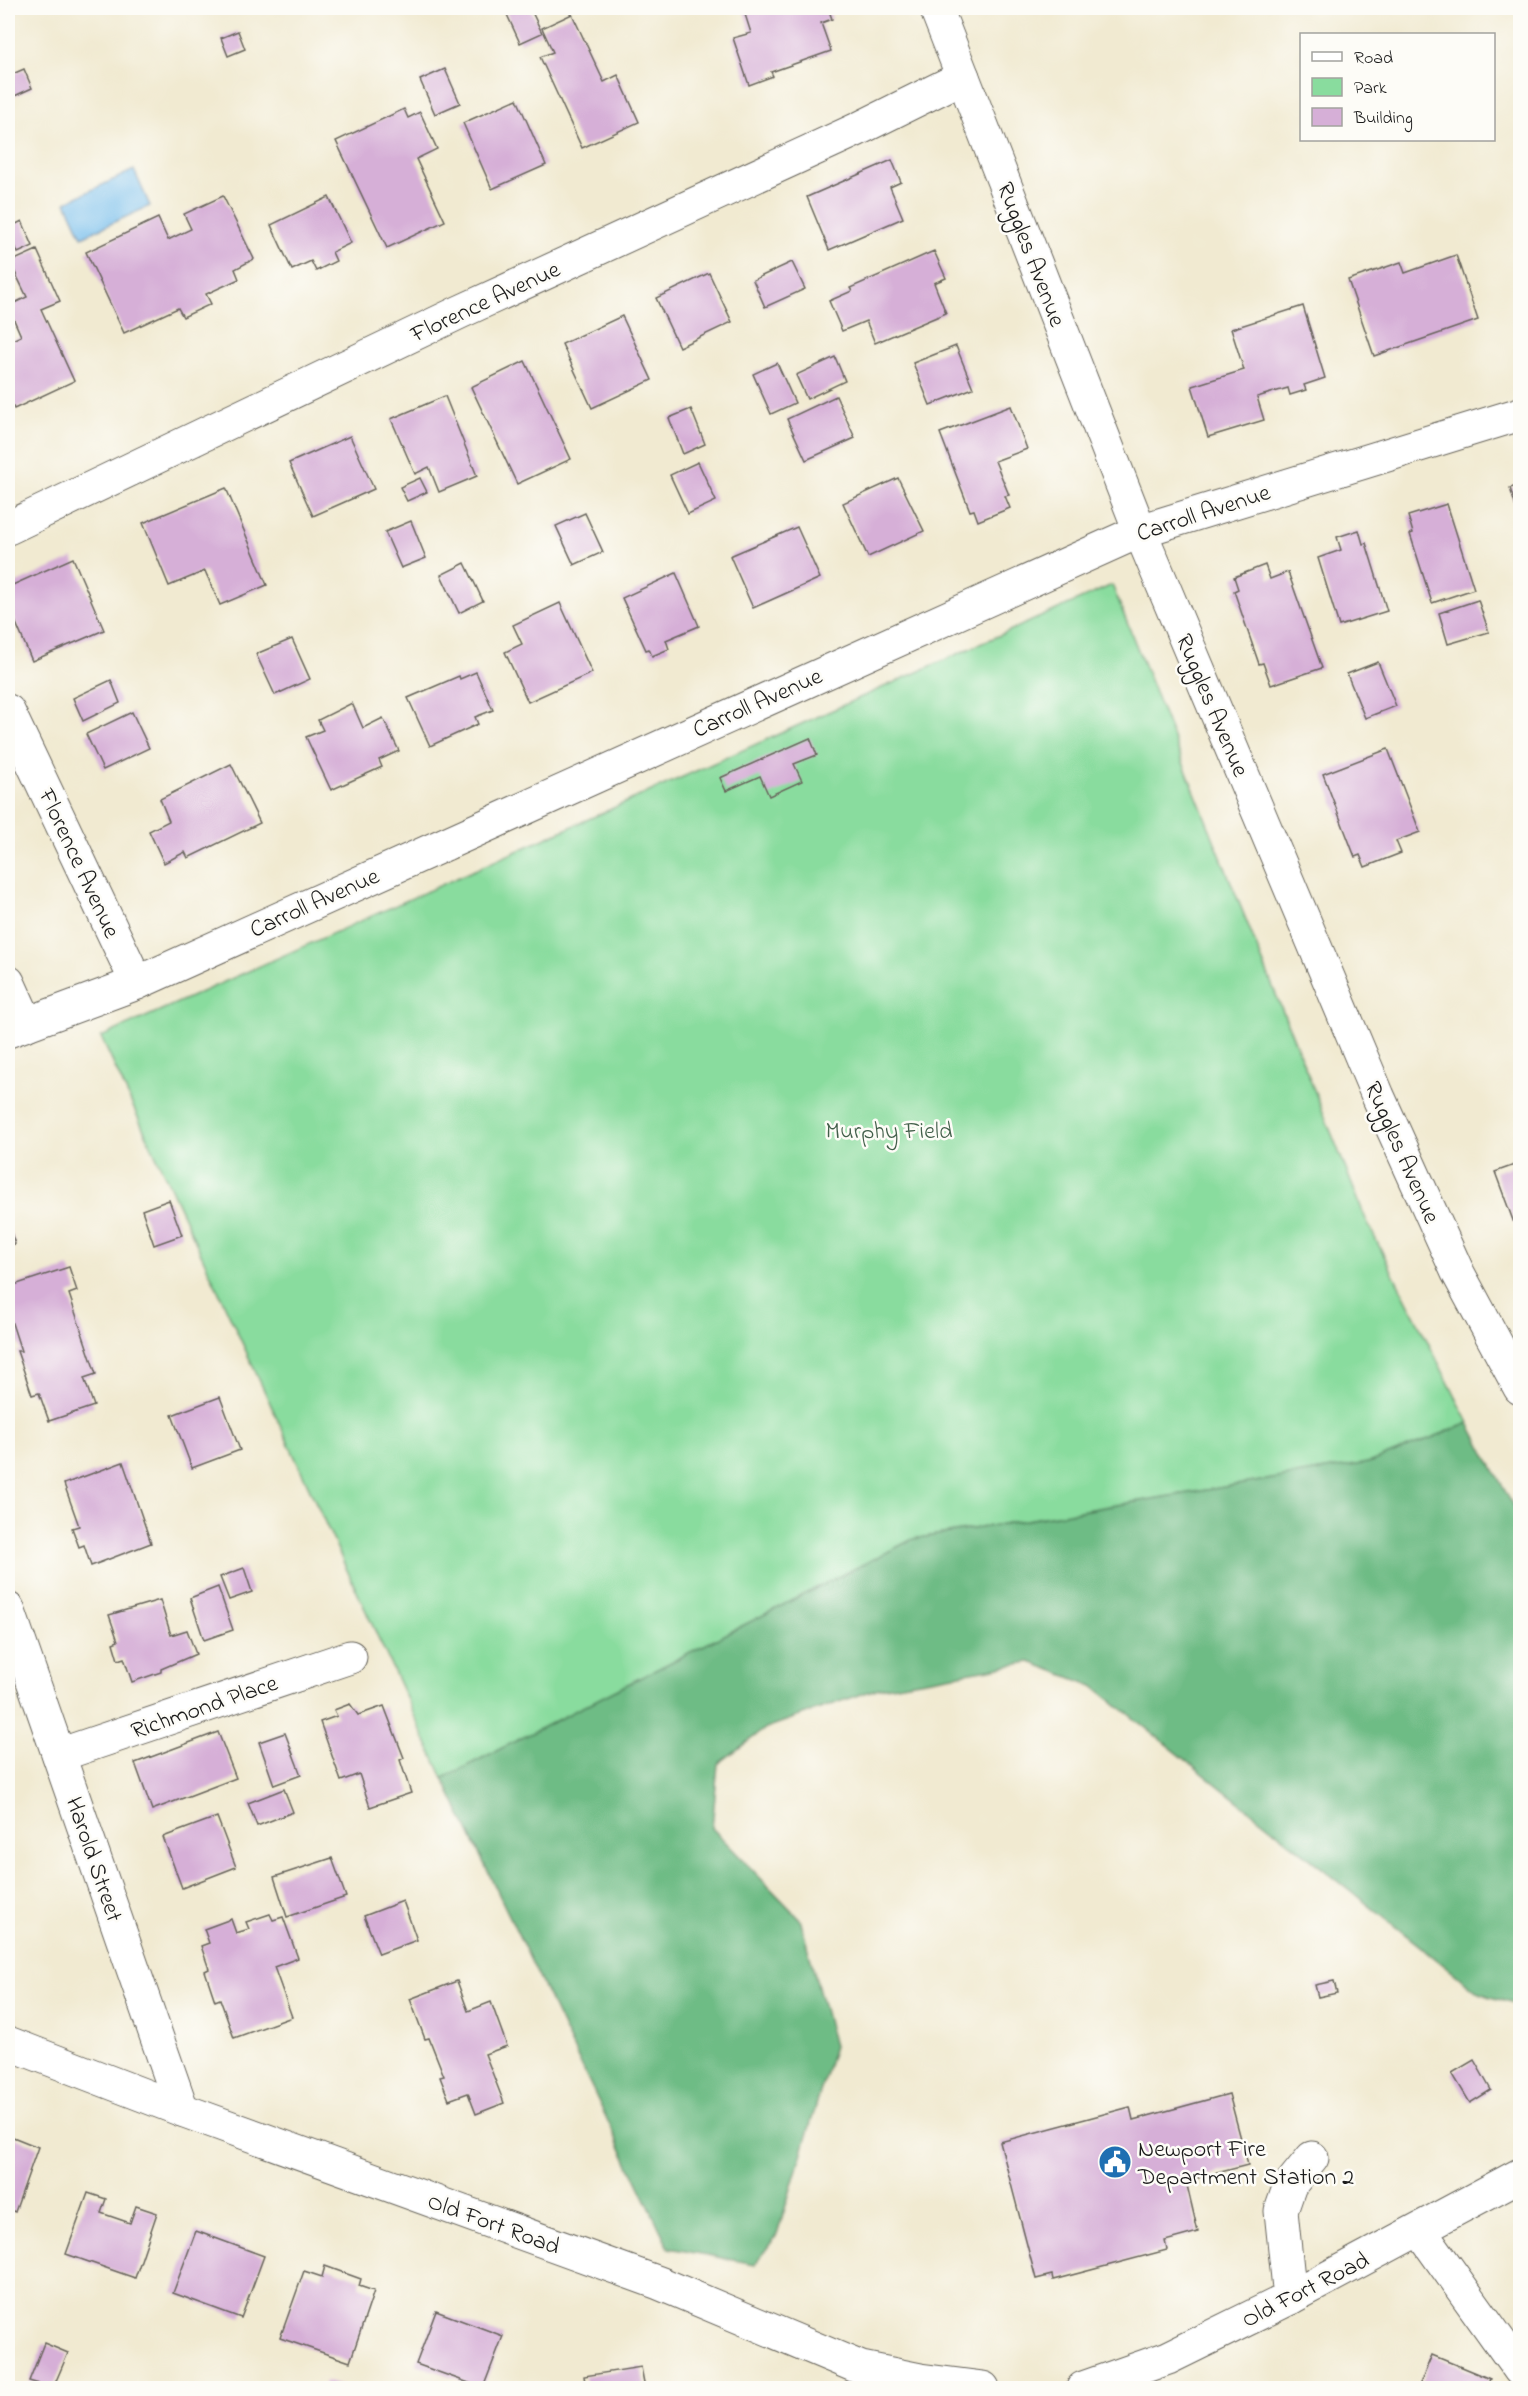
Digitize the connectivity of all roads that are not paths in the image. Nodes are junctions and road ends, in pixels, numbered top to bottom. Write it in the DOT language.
graph roads {
  1 [pos="936,8"];
  2 [pos="963,77"];
  3 [pos="1521,414"];
  4 [pos="8,528"];
  5 [pos="1140,531"];
  6 [pos="8,711"];
  7 [pos="8,981"];
  8 [pos="137,982"];
  9 [pos="17,1027"];
  10 [pos="1520,1386"];
  11 [pos="8,1609"];
  12 [pos="350,1657"];
  13 [pos="59,1755"];
  14 [pos="8,2043"];
  15 [pos="182,2110"];
  16 [pos="1312,2158"];
  17 [pos="1521,2175"];
  18 [pos="1420,2230"];
  19 [pos="1290,2298"];
  20 [pos="1521,2370"];
  21 [pos="852,2378"];
  22 [pos="982,2388"];
  23 [pos="1086,2388"];
  1 -- 2 [label="street, Ruggles Avenue"];
  2 -- 4 [label="street, Florence Avenue"];
  2 -- 5 [label="street, Ruggles Avenue"];
  3 -- 5 [label="street, Carroll Avenue"];
  5 -- 8 [label="street, Carroll Avenue"];
  5 -- 10 [label="street, Ruggles Avenue"];
  6 -- 8 [label="street, Florence Avenue"];
  7 -- 9 [label="street"];
  8 -- 9 [label="street, Carroll Avenue"];
  11 -- 13 [label="street, Harold Street"];
  12 -- 13 [label="street, Richmond Place"];
  13 -- 15 [label="street, Harold Street"];
  14 -- 15 [label="street, Old Fort Road"];
  15 -- 21 [label="street, Old Fort Road"];
  16 -- 19 [label="street"];
  17 -- 18 [label="street, Old Fort Road"];
  18 -- 19 [label="street, Old Fort Road"];
  18 -- 20 [label="street"];
  19 -- 23 [label="street, Old Fort Road"];
  21 -- 22 [label="street, Old Fort Road"];
}
